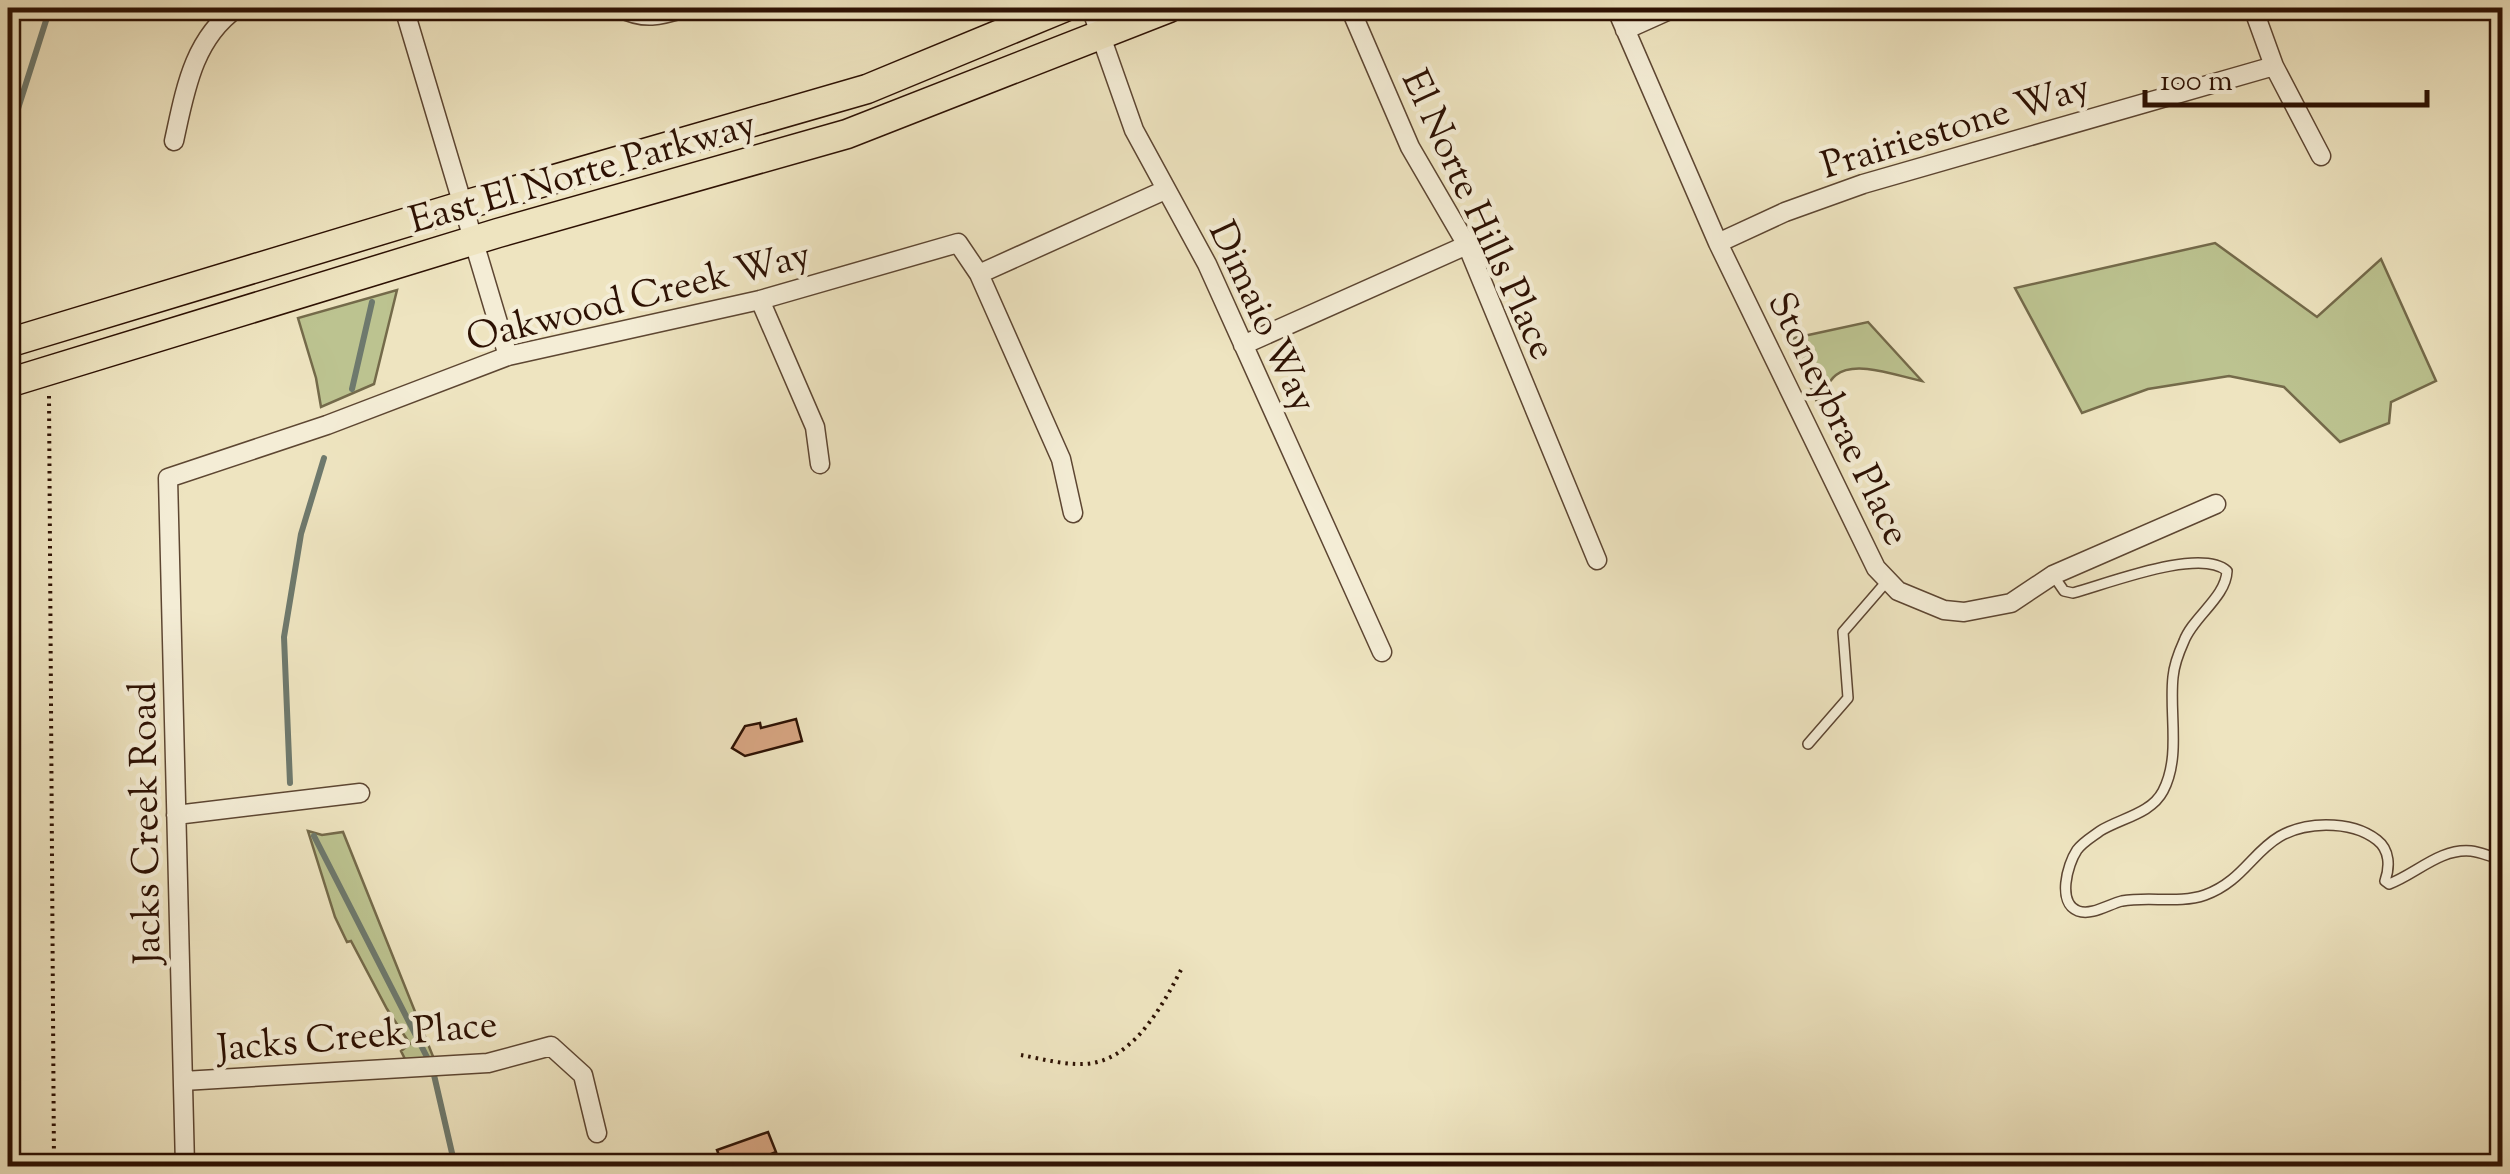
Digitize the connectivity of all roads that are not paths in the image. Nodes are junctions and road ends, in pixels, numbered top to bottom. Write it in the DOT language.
graph roads {
  1 [pos="238,8"];
  2 [pos="404,8"];
  3 [pos="620,8"];
  4 [pos="685,8"];
  5 [pos="1063,8"];
  6 [pos="1169,8"];
  7 [pos="1350,8"];
  8 [pos="1616,8"];
  9 [pos="1674,8"];
  10 [pos="2253,8"];
  11 [pos="1095,20"];
  12 [pos="1625,30"];
  13 [pos="2274,66"];
  14 [pos="174,140"];
  15 [pos="2321,156"];
  16 [pos="1165,190"];
  17 [pos="461,206"];
  18 [pos="472,241"];
  19 [pos="1718,243"];
  20 [pos="1467,245"];
  21 [pos="979,274"];
  22 [pos="760,300"];
  23 [pos="14,340"];
  24 [pos="1244,345"];
  25 [pos="508,356"];
  26 [pos="16,380"];
  27 [pos="820,464"];
  28 [pos="168,478"];
  29 [pos="2216,504"];
  30 [pos="1073,513"];
  31 [pos="1597,560"];
  32 [pos="2054,575"];
  33 [pos="1888,580"];
  34 [pos="1382,652"];
  35 [pos="1808,744"];
  36 [pos="360,793"];
  37 [pos="176,815"];
  38 [pos="2502,859"];
  39 [pos="183,1081"];
  40 [pos="597,1134"];
  41 [pos="185,1166"];
  1 -- 14 [label="street"];
  2 -- 17 [label="street"];
  3 -- 4 [label="street"];
  5 -- 17 [label="main road, East El Norte Parkway"];
  6 -- 11 [label="main road, East El Norte Parkway"];
  7 -- 20 [label="street, El Norte Hills Place"];
  8 -- 12 [label="street, Stoneybrae Place"];
  9 -- 12 [label="street"];
  10 -- 13 [label="street"];
  11 -- 16 [label="street, Dimaio Way"];
  11 -- 18 [label="main road, East El Norte Parkway"];
  12 -- 19 [label="street, Stoneybrae Place"];
  13 -- 15 [label="street"];
  13 -- 19 [label="street, Prairiestone Way"];
  16 -- 21 [label="street"];
  16 -- 24 [label="street, Dimaio Way"];
  17 -- 18 [label="street"];
  17 -- 23 [label="main road, East El Norte Parkway"];
  18 -- 25 [label="street"];
  18 -- 26 [label="main road, East El Norte Parkway"];
  19 -- 33 [label="street, Stoneybrae Place"];
  20 -- 24 [label="street"];
  20 -- 31 [label="street, El Norte Hills Place"];
  21 -- 22 [label="street, Oakwood Creek Way"];
  21 -- 30 [label="street"];
  22 -- 25 [label="street, Oakwood Creek Way"];
  22 -- 27 [label="street"];
  24 -- 34 [label="street, Dimaio Way"];
  25 -- 28 [label="street, Oakwood Creek Way"];
  28 -- 37 [label="street, Jacks Creek Road"];
  29 -- 32 [label="street, Stoneybrae Place"];
  32 -- 33 [label="street, Stoneybrae Place"];
  32 -- 38 [label="lane"];
  33 -- 35 [label="lane"];
  36 -- 37 [label="street"];
  37 -- 39 [label="street, Jacks Creek Road"];
  39 -- 40 [label="street, Jacks Creek Place"];
  39 -- 41 [label="street, Jacks Creek Road"];
}
